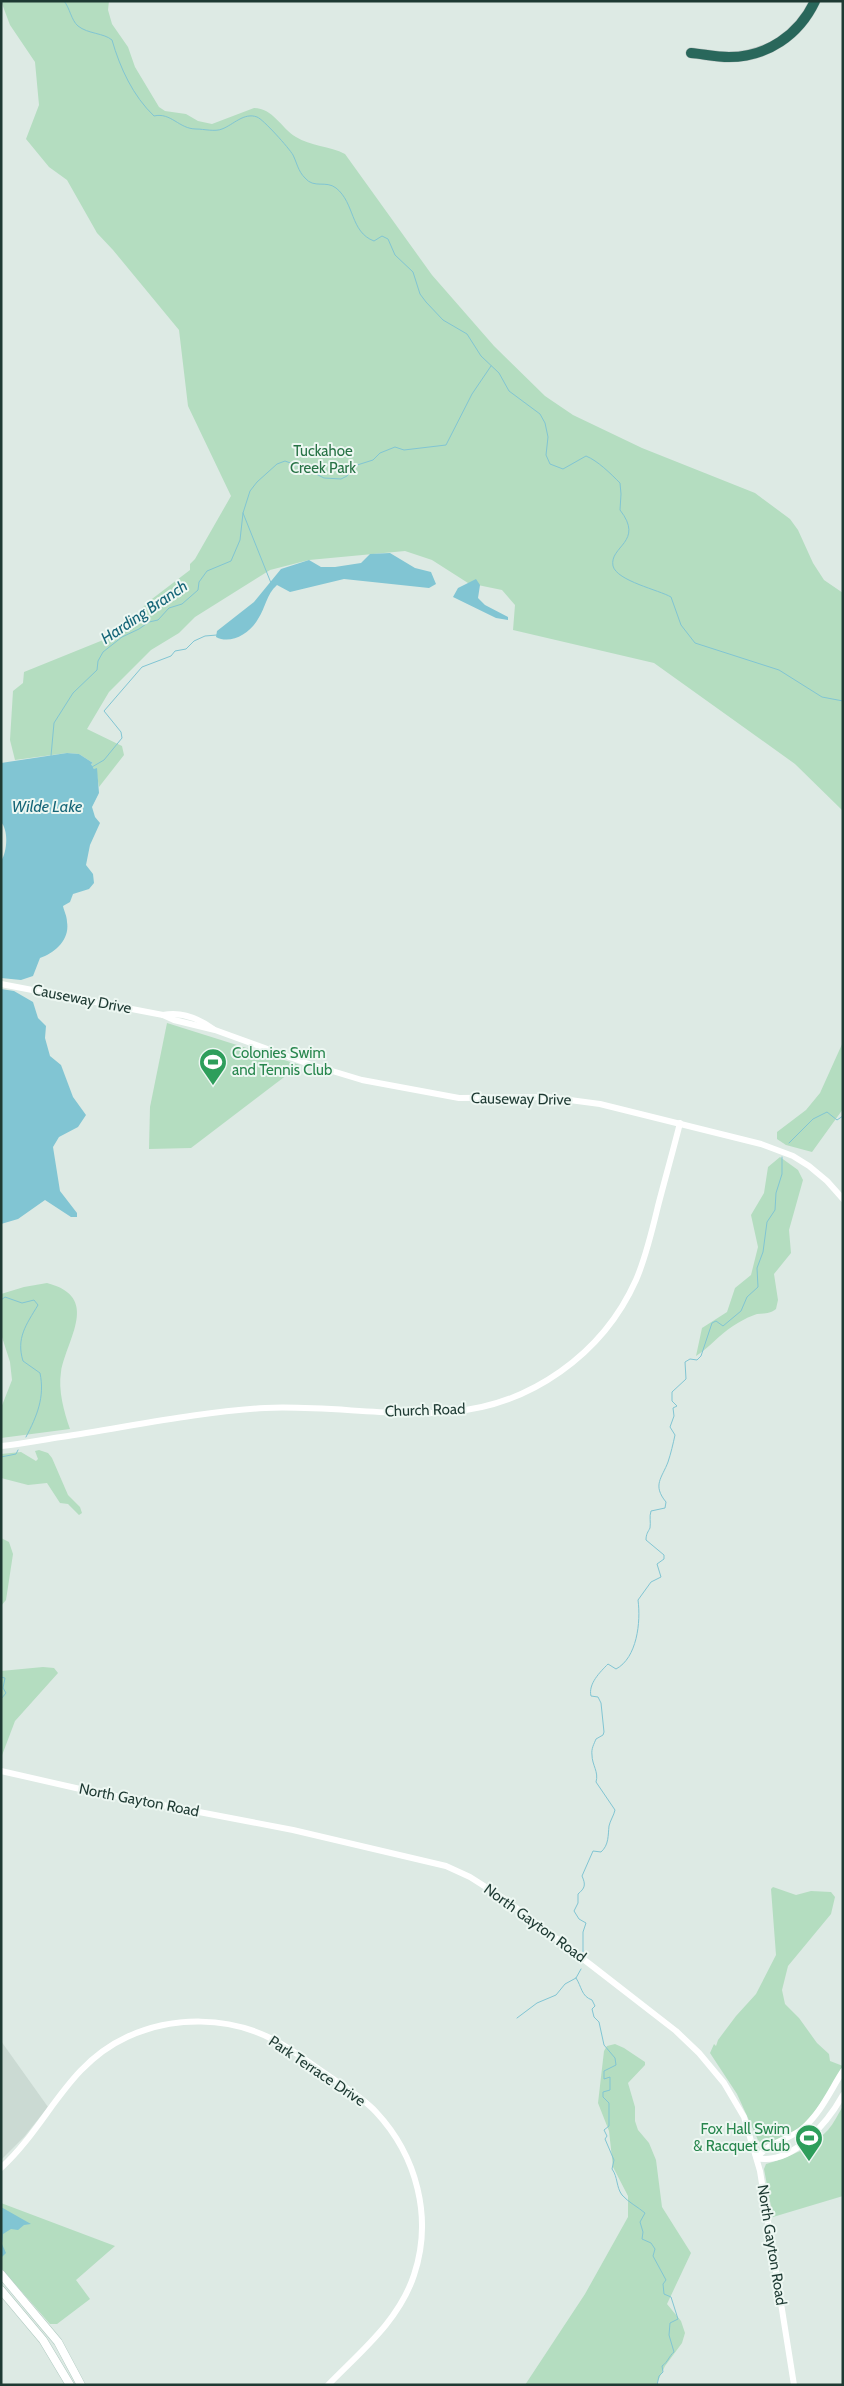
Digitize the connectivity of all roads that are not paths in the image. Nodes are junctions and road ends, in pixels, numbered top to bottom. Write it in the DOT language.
graph roads {
  1 [pos="815,1"];
  2 [pos="691,53"];
  3 [pos="1,984"];
  4 [pos="680,1123"];
  5 [pos="843,1199"];
  6 [pos="1,1446"];
  7 [pos="1,1771"];
  8 [pos="843,2072"];
  9 [pos="843,2095"];
  10 [pos="757,2158"];
  11 [pos="1,2168"];
  12 [pos="1,2274"];
  13 [pos="1,2290"];
  14 [pos="70,2385"];
  15 [pos="81,2385"];
  16 [pos="328,2385"];
  17 [pos="794,2385"];
  1 -- 2 [label="highway"];
  3 -- 4 [label="street, Causeway Drive"];
  4 -- 5 [label="street, Causeway Drive"];
  4 -- 6 [label="street, Church Road"];
  7 -- 10 [label="street, North Gayton Road"];
  8 -- 10 [label="street"];
  9 -- 10 [label="street"];
  10 -- 17 [label="street, North Gayton Road"];
  11 -- 16 [label="street, Park Terrace Drive"];
  12 -- 15 [label="main road"];
  13 -- 14 [label="main road"];
}
